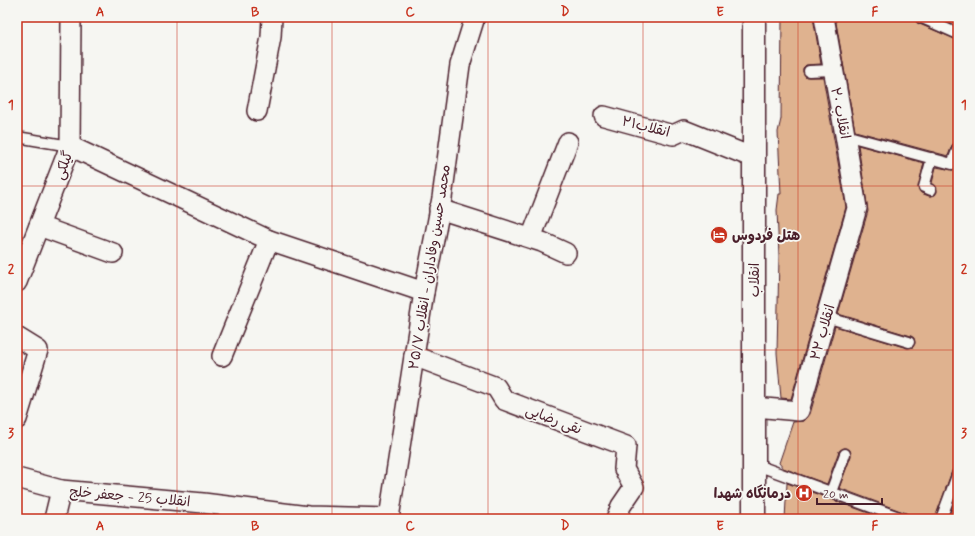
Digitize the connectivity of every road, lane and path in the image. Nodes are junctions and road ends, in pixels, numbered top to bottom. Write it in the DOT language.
graph roads {
  1 [pos="71,17"];
  2 [pos="272,17"];
  3 [pos="475,17"];
  4 [pos="754,17"];
  5 [pos="824,17"];
  6 [pos="920,17"];
  7 [pos="958,34"];
  8 [pos="833,70"];
  9 [pos="809,71"];
  10 [pos="257,111"];
  11 [pos="604,116"];
  12 [pos="845,136"];
  13 [pos="17,137"];
  14 [pos="568,142"];
  15 [pos="70,146"];
  16 [pos="958,148"];
  17 [pos="754,158"];
  18 [pos="932,158"];
  19 [pos="931,190"];
  20 [pos="856,208"];
  21 [pos="439,209"];
  22 [pos="39,226"];
  23 [pos="531,238"];
  24 [pos="269,240"];
  25 [pos="566,253"];
  26 [pos="113,254"];
  27 [pos="17,282"];
  28 [pos="424,292"];
  29 [pos="826,317"];
  30 [pos="17,337"];
  31 [pos="909,342"];
  32 [pos="222,356"];
  33 [pos="414,356"];
  34 [pos="754,407"];
  35 [pos="17,419"];
  36 [pos="845,454"];
  37 [pos="754,464"];
  38 [pos="958,473"];
  39 [pos="17,478"];
  40 [pos="61,490"];
  41 [pos="831,492"];
  42 [pos="307,517"];
  43 [pos="390,518"];
  44 [pos="54,519"];
  45 [pos="616,519"];
  46 [pos="754,519"];
  47 [pos="904,519"];
  48 [pos="940,519"];
  1 -- 15 [label="street, گیلکی"];
  2 -- 10 [label="street"];
  3 -- 21 [label="street, محمد حسین وفاداران - انقلاب ۲۵/۷"];
  4 -- 17 [label="main road, انقلاب"];
  5 -- 8 [label="street, انقلاب ۲۰"];
  6 -- 7 [label="lane"];
  8 -- 9 [label="lane"];
  8 -- 12 [label="street, انقلاب ۲۰"];
  11 -- 17 [label="street, انقلاب۲۱"];
  12 -- 18 [label="lane"];
  12 -- 20 [label="street, انقلاب ۲۰"];
  13 -- 15 [label="lane"];
  14 -- 23 [label="street"];
  15 -- 22 [label="street, گیلکی"];
  15 -- 24 [label="street"];
  16 -- 18 [label="lane"];
  17 -- 34 [label="main road, انقلاب"];
  18 -- 19 [label="lane"];
  20 -- 29 [label="street, انقلاب ۲۲"];
  21 -- 23 [label="street"];
  21 -- 28 [label="street, محمد حسین وفاداران - انقلاب ۲۵/۷"];
  22 -- 26 [label="street"];
  22 -- 27 [label="street, گیلکی"];
  23 -- 25 [label="street"];
  24 -- 28 [label="street"];
  24 -- 32 [label="street"];
  28 -- 33 [label="street, محمد حسین وفاداران - انقلاب ۲۵/۷"];
  29 -- 31 [label="lane"];
  29 -- 34 [label="street, انقلاب ۲۲"];
  30 -- 35 [label="street"];
  33 -- 43 [label="street, محمد حسین وفاداران - انقلاب ۲۵/۷"];
  33 -- 45 [label="street, نقی رضایی"];
  34 -- 37 [label="main road, انقلاب"];
  36 -- 41 [label="lane"];
  37 -- 41 [label="lane"];
  37 -- 46 [label="main road, انقلاب"];
  38 -- 48 [label="lane"];
  39 -- 40 [label="street, انقلاب 25 - جعفر خلج"];
  40 -- 42 [label="street, انقلاب 25 - جعفر خلج"];
  40 -- 44 [label="street"];
  41 -- 47 [label="lane"];
  42 -- 43 [label="street, انقلاب 25 - جعفر خلج"];
}
